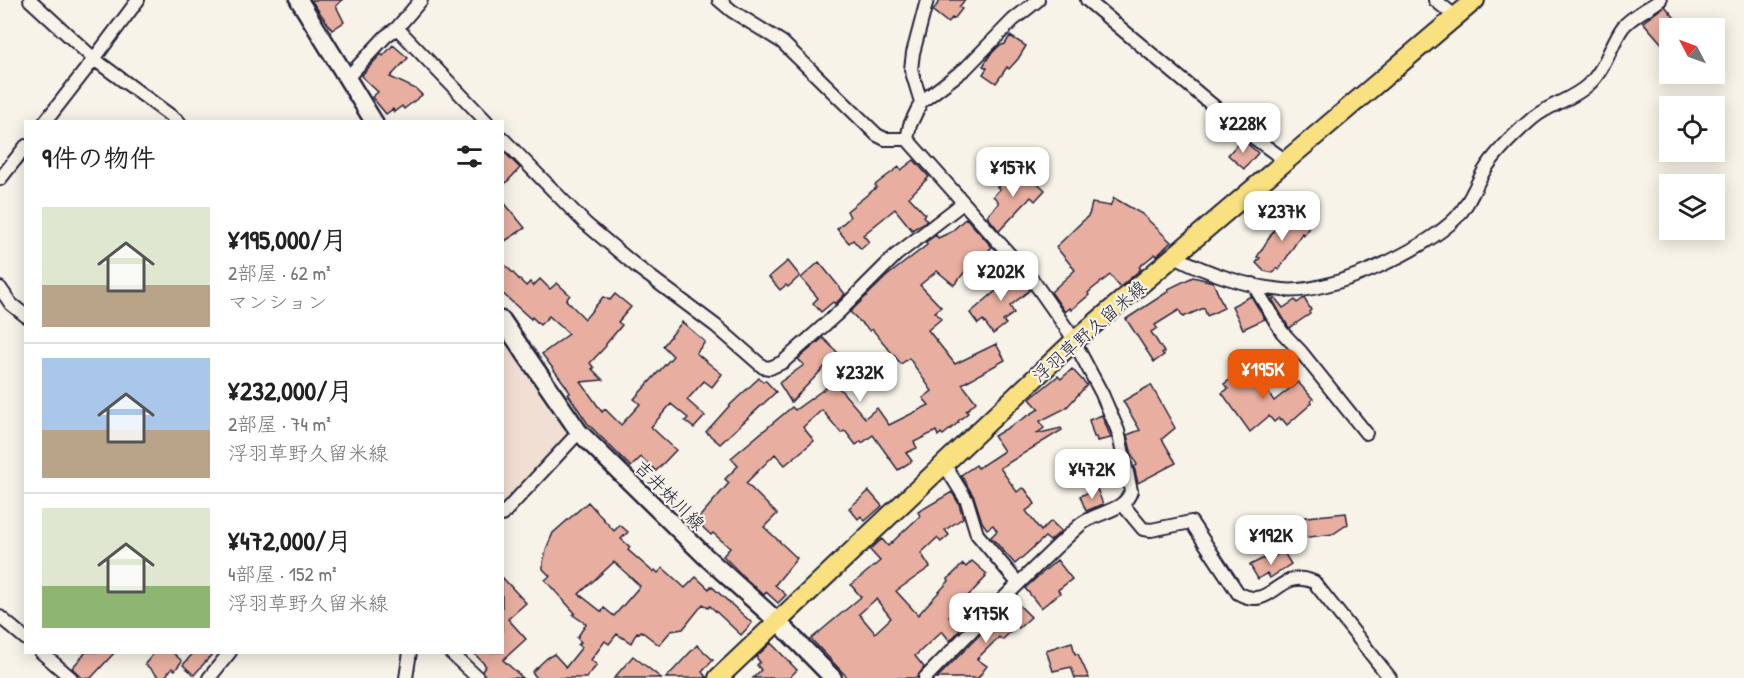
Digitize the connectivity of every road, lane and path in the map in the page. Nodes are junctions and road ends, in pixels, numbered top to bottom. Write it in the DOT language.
graph roads {
  1 [pos="30,0"];
  2 [pos="138,0"];
  3 [pos="298,0"];
  4 [pos="421,0"];
  5 [pos="718,0"];
  6 [pos="927,0"];
  7 [pos="1038,0"];
  8 [pos="1087,0"];
  9 [pos="1435,0"];
  10 [pos="1475,0"];
  11 [pos="1659,0"];
  12 [pos="1456,17"];
  13 [pos="398,28"];
  14 [pos="94,59"];
  15 [pos="347,78"];
  16 [pos="921,102"];
  17 [pos="47,120"];
  18 [pos="176,120"];
  19 [pos="373,120"];
  20 [pos="485,120"];
  21 [pos="907,139"];
  22 [pos="504,140"];
  23 [pos="24,148"];
  24 [pos="1286,161"];
  25 [pos="0,178"];
  26 [pos="963,203"];
  27 [pos="1175,256"];
  28 [pos="1253,284"];
  29 [pos="0,288"];
  30 [pos="24,314"];
  31 [pos="504,323"];
  32 [pos="1073,342"];
  33 [pos="579,432"];
  34 [pos="1366,433"];
  35 [pos="944,464"];
  36 [pos="1123,505"];
  37 [pos="504,513"];
  38 [pos="1018,583"];
  39 [pos="0,617"];
  40 [pos="777,621"];
  41 [pos="24,637"];
  42 [pos="43,654"];
  43 [pos="228,654"];
  44 [pos="411,654"];
  45 [pos="452,654"];
  46 [pos="71,678"];
  47 [pos="209,678"];
  48 [pos="406,678"];
  49 [pos="478,678"];
  50 [pos="718,678"];
  51 [pos="833,678"];
  52 [pos="925,678"];
  53 [pos="1390,678"];
  1 -- 14 [label="street"];
  2 -- 14 [label="street"];
  3 -- 15 [label="main road"];
  4 -- 13 [label="street"];
  5 -- 21 [label="street"];
  6 -- 16 [label="street"];
  7 -- 16 [label="street"];
  8 -- 24 [label="street"];
  9 -- 12 [label="street"];
  10 -- 12 [label="main road, 浮羽草野久留米線"];
  11 -- 28 [label="street"];
  12 -- 24 [label="main road, 浮羽草野久留米線"];
  13 -- 15 [label="street"];
  13 -- 20 [label="street"];
  14 -- 17 [label="street"];
  14 -- 18 [label="street"];
  15 -- 19 [label="main road"];
  16 -- 21 [label="street"];
  21 -- 26 [label="street"];
  22 -- 26 [label="street"];
  23 -- 25 [label="street"];
  24 -- 27 [label="main road, 浮羽草野久留米線"];
  26 -- 32 [label="street"];
  27 -- 28 [label="street"];
  27 -- 32 [label="main road, 浮羽草野久留米線"];
  28 -- 34 [label="street"];
  29 -- 30 [label="street"];
  31 -- 33 [label="main road, 吉井妹川線"];
  32 -- 35 [label="main road, 浮羽草野久留米線"];
  32 -- 36 [label="street"];
  33 -- 37 [label="street"];
  33 -- 40 [label="main road, 吉井妹川線"];
  35 -- 38 [label="street"];
  35 -- 40 [label="main road, 浮羽草野久留米線"];
  36 -- 38 [label="street"];
  36 -- 53 [label="street"];
  38 -- 52 [label="street"];
  39 -- 41 [label="street"];
  40 -- 50 [label="main road, 浮羽草野久留米線"];
  40 -- 51 [label="main road, 吉井妹川線"];
  42 -- 46 [label="street"];
  43 -- 47 [label="street"];
  44 -- 48 [label="street"];
  45 -- 49 [label="street"];
}
